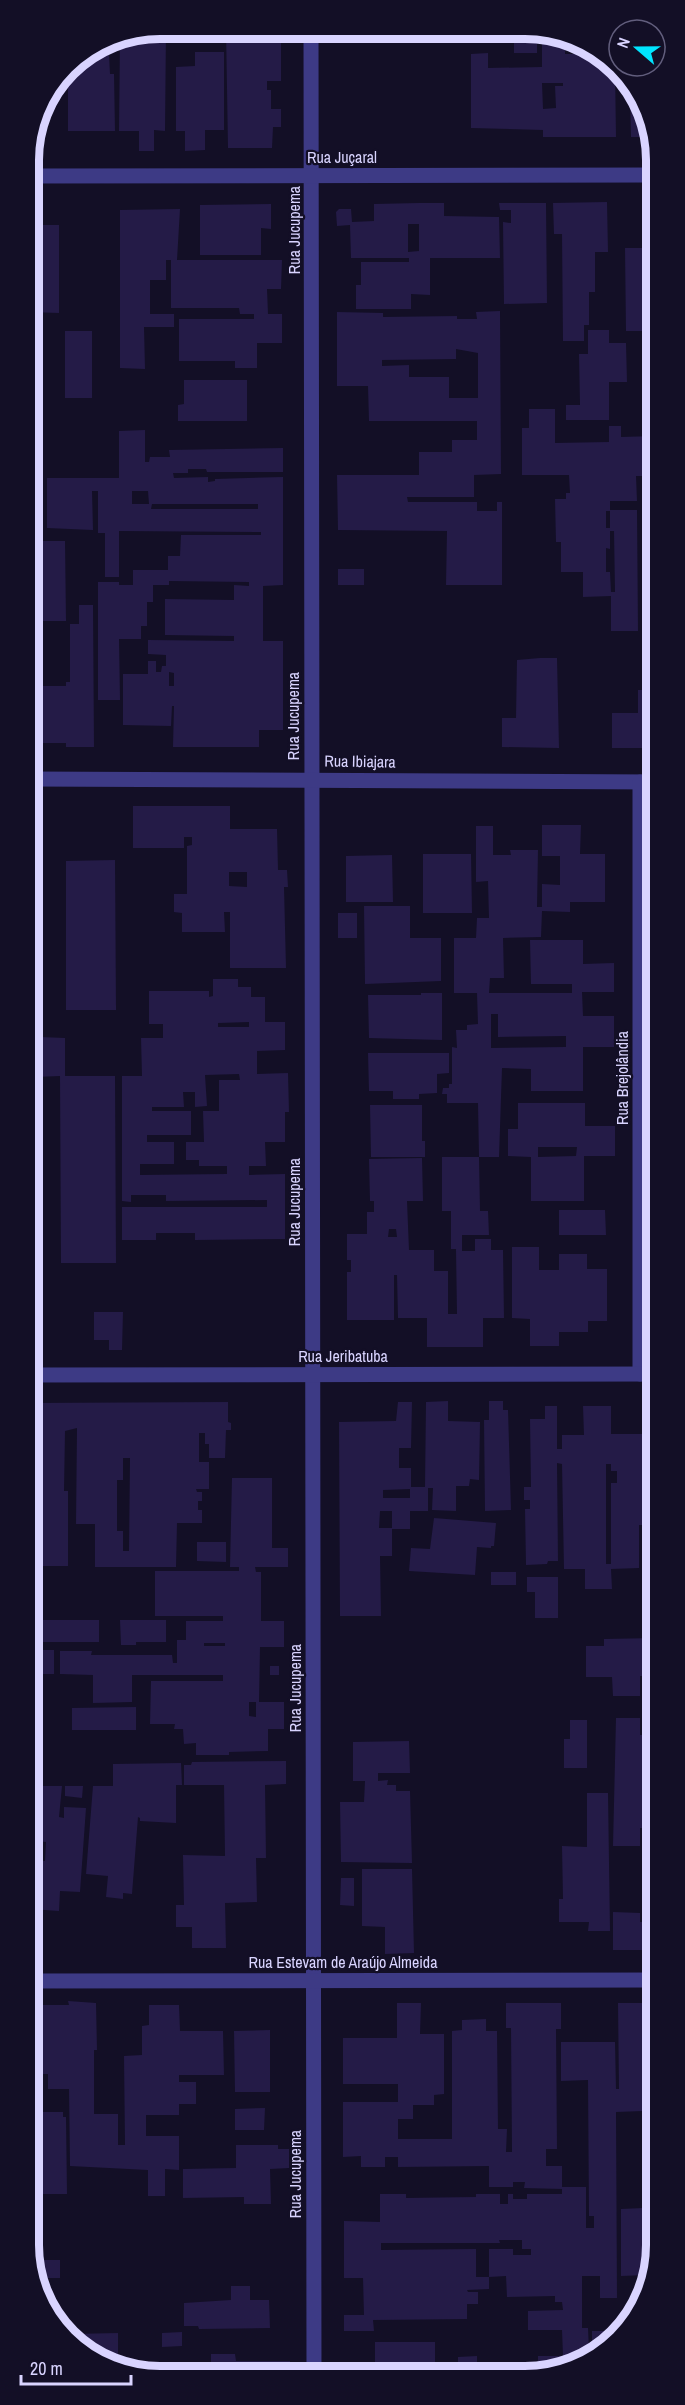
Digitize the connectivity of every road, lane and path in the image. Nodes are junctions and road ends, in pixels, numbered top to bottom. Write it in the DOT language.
graph roads {
  1 [pos="311,39"];
  2 [pos="646,175"];
  3 [pos="39,176"];
  4 [pos="313,176"];
  5 [pos="39,779"];
  6 [pos="311,779"];
  7 [pos="639,782"];
  8 [pos="646,782"];
  9 [pos="313,1374"];
  10 [pos="640,1374"];
  11 [pos="646,1374"];
  12 [pos="39,1375"];
  13 [pos="313,1980"];
  14 [pos="646,1980"];
  15 [pos="39,1981"];
  16 [pos="314,2366"];
  1 -- 4 [label="street, Rua Jucupema"];
  2 -- 4 [label="street, Rua Juçaral"];
  3 -- 4 [label="street, Rua Juçaral"];
  4 -- 6 [label="street, Rua Jucupema"];
  5 -- 6 [label="street, Rua Ibiajara"];
  6 -- 7 [label="street, Rua Ibiajara"];
  6 -- 9 [label="street, Rua Jucupema"];
  7 -- 8 [label="street, Rua Ibiajara"];
  7 -- 10 [label="street, Rua Brejolândia"];
  9 -- 10 [label="street, Rua Jeribatuba"];
  9 -- 12 [label="street, Rua Jeribatuba"];
  9 -- 13 [label="street, Rua Jucupema"];
  10 -- 11 [label="street, Rua Jeribatuba"];
  13 -- 14 [label="street, Rua Estevam de Araújo Almeida"];
  13 -- 15 [label="street, Rua Estevam de Araújo Almeida"];
  13 -- 16 [label="street, Rua Jucupema"];
}
